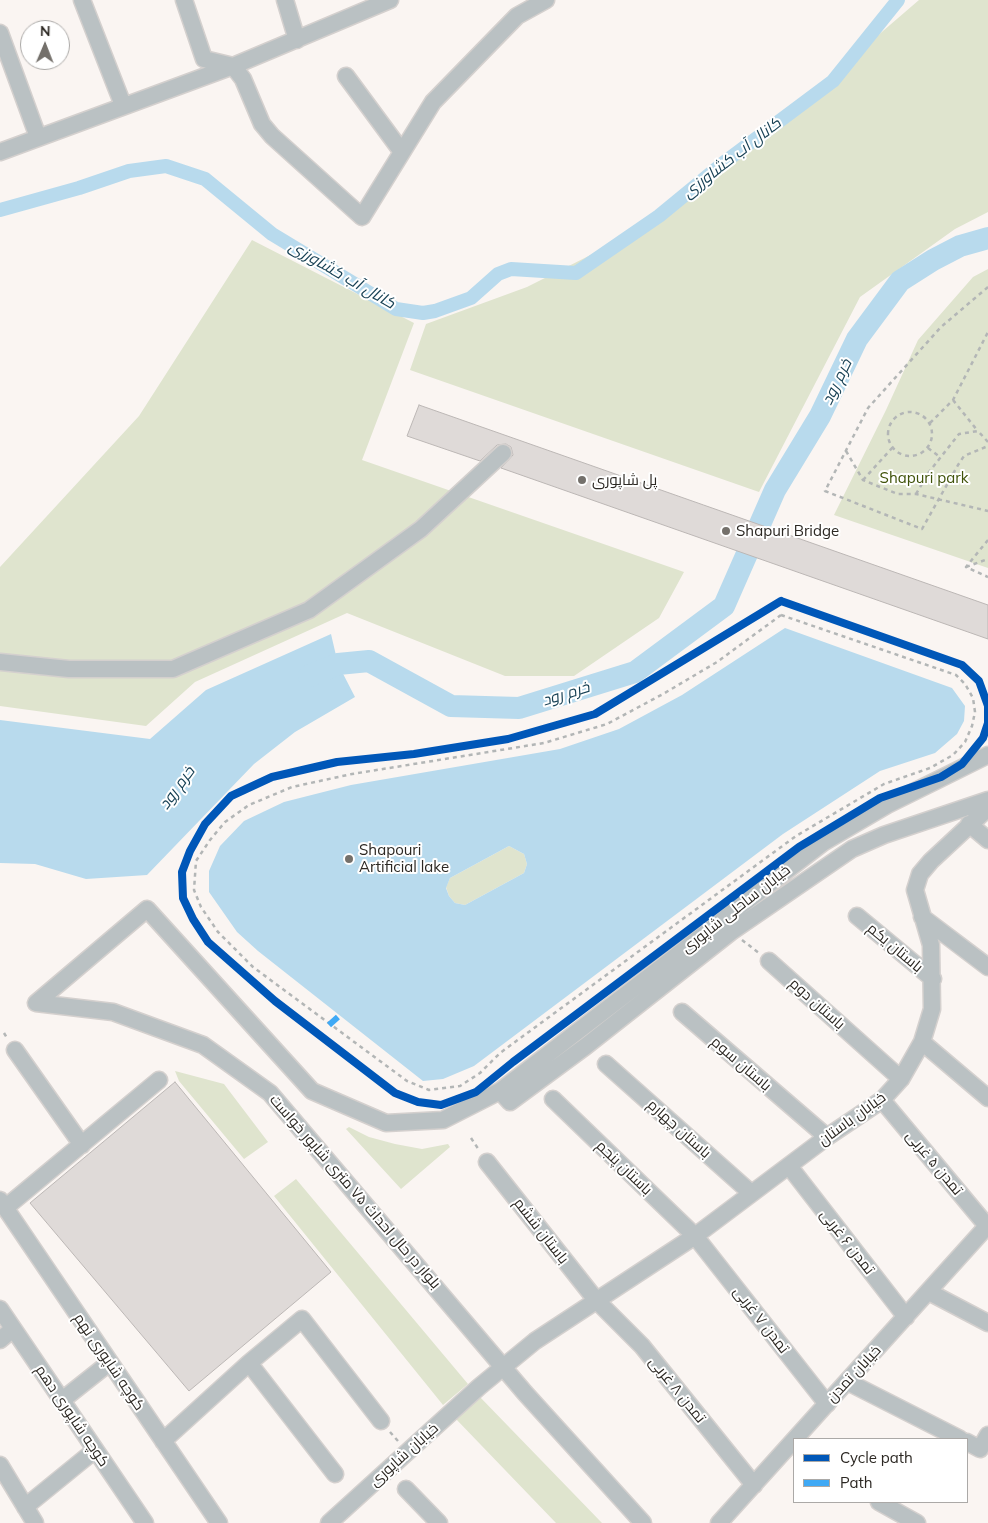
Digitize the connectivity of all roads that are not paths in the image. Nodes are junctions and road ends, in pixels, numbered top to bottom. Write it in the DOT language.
graph roads {
  1 [pos="82,0"];
  2 [pos="184,0"];
  3 [pos="285,0"];
  4 [pos="390,0"];
  5 [pos="546,0"];
  6 [pos="0,33"];
  7 [pos="297,40"];
  8 [pos="233,66"];
  9 [pos="346,76"];
  10 [pos="123,105"];
  11 [pos="38,137"];
  12 [pos="0,152"];
  13 [pos="402,152"];
  14 [pos="503,453"];
  15 [pos="0,662"];
  16 [pos="987,760"];
  17 [pos="988,800"];
  18 [pos="988,808"];
  19 [pos="969,824"];
  20 [pos="988,840"];
  21 [pos="857,916"];
  22 [pos="922,917"];
  23 [pos="725,926"];
  24 [pos="769,961"];
  25 [pos="988,967"];
  26 [pos="933,979"];
  27 [pos="682,1012"];
  28 [pos="922,1042"];
  29 [pos="16,1050"];
  30 [pos="606,1064"];
  31 [pos="902,1079"];
  32 [pos="160,1080"];
  33 [pos="505,1097"];
  34 [pos="988,1098"];
  35 [pos="553,1099"];
  36 [pos="882,1100"];
  37 [pos="827,1137"];
  38 [pos="82,1145"];
  39 [pos="487,1162"];
  40 [pos="788,1166"];
  41 [pos="751,1193"];
  42 [pos="3,1204"];
  43 [pos="988,1226"];
  44 [pos="695,1236"];
  45 [pos="929,1292"];
  46 [pos="596,1300"];
  47 [pos="0,1309"];
  48 [pos="906,1317"];
  49 [pos="988,1323"];
  50 [pos="13,1329"];
  51 [pos="0,1340"];
  52 [pos="110,1363"];
  53 [pos="249,1363"];
  54 [pos="503,1367"];
  55 [pos="848,1382"];
  56 [pos="61,1401"];
  57 [pos="827,1404"];
  58 [pos="381,1421"];
  59 [pos="801,1438"];
  60 [pos="958,1438"];
  61 [pos="163,1441"];
  62 [pos="94,1450"];
  63 [pos="789,1453"];
  64 [pos="0,1465"];
  65 [pos="335,1474"];
  66 [pos="754,1485"];
  67 [pos="406,1489"];
  68 [pos="881,1503"];
  69 [pos="25,1507"];
  70 [pos="36,1523"];
  71 [pos="145,1523"];
  72 [pos="219,1523"];
  73 [pos="329,1523"];
  74 [pos="439,1523"];
  75 [pos="643,1523"];
  76 [pos="719,1523"];
  77 [pos="917,1523"];
  1 -- 10 [label="street"];
  2 -- 8 [label="street"];
  3 -- 7 [label="street"];
  4 -- 7 [label="street"];
  5 -- 13 [label="street"];
  6 -- 11 [label="street"];
  7 -- 8 [label="street"];
  8 -- 10 [label="street"];
  8 -- 13 [label="street"];
  9 -- 13 [label="street"];
  10 -- 11 [label="street"];
  11 -- 12 [label="street"];
  14 -- 15 [label="street"];
  16 -- 23 [label="street, خیابان ساحلی شاپوری"];
  17 -- 23 [label="street, خیابان ساحلی شاپوری"];
  18 -- 19 [label="street, خیابان باستان"];
  19 -- 20 [label="street"];
  19 -- 22 [label="street, خیابان باستان"];
  21 -- 26 [label="street, باستان یکم"];
  22 -- 25 [label="street"];
  22 -- 26 [label="street, خیابان باستان"];
  23 -- 33 [label="street, خیابان ساحلی شاپوری"];
  24 -- 31 [label="street, باستان دوم"];
  26 -- 28 [label="street, خیابان باستان"];
  27 -- 37 [label="street, باستان سوم"];
  28 -- 31 [label="street, خیابان باستان"];
  28 -- 34 [label="street"];
  29 -- 38 [label="street"];
  30 -- 41 [label="street, باستان چهارم"];
  31 -- 36 [label="street, خیابان باستان"];
  32 -- 38 [label="street"];
  33 -- 54 [label="street, بلوار در حال احداث ۷۵ متری شاپور خواست"];
  35 -- 44 [label="street, باستان پنجم"];
  36 -- 37 [label="street, خیابان باستان"];
  36 -- 43 [label="street, تمدن ۵ غربی"];
  37 -- 40 [label="street, خیابان باستان"];
  38 -- 42 [label="street"];
  39 -- 46 [label="street, باستان ششم"];
  40 -- 41 [label="street, خیابان باستان"];
  40 -- 48 [label="street, تمدن ۶ غربی"];
  41 -- 44 [label="street, خیابان باستان"];
  42 -- 52 [label="street, کوچه شاپوری نهم"];
  43 -- 45 [label="street, خیابان تمدن"];
  44 -- 46 [label="street, خیابان باستان"];
  44 -- 57 [label="street, تمدن ۷ غربی"];
  45 -- 48 [label="street, خیابان تمدن"];
  45 -- 49 [label="street"];
  46 -- 54 [label="street, خیابان باستان"];
  46 -- 66 [label="street, تمدن ۸ غربی"];
  47 -- 50 [label="street, کوچه شاپوری دهم"];
  48 -- 55 [label="street, خیابان تمدن"];
  50 -- 51 [label="street"];
  50 -- 56 [label="street, کوچه شاپوری دهم"];
  52 -- 56 [label="street"];
  52 -- 61 [label="street, کوچه شاپوری نهم"];
  53 -- 58 [label="street"];
  53 -- 61 [label="street"];
  53 -- 65 [label="street"];
  54 -- 73 [label="street, خیابان شاپوری"];
  54 -- 75 [label="street, بلوار در حال احداث ۷۵ متری شاپور خواست"];
  55 -- 57 [label="street, خیابان تمدن"];
  55 -- 60 [label="street"];
  56 -- 62 [label="street, کوچه شاپوری دهم"];
  57 -- 59 [label="street, خیابان تمدن"];
  61 -- 72 [label="street, کوچه شاپوری نهم"];
  62 -- 69 [label="street"];
  62 -- 71 [label="street, کوچه شاپوری دهم"];
  63 -- 66 [label="street, خیابان تمدن"];
  64 -- 69 [label="street"];
  66 -- 76 [label="street, خیابان تمدن"];
  67 -- 74 [label="street"];
  68 -- 77 [label="street"];
  69 -- 70 [label="street"];
}
